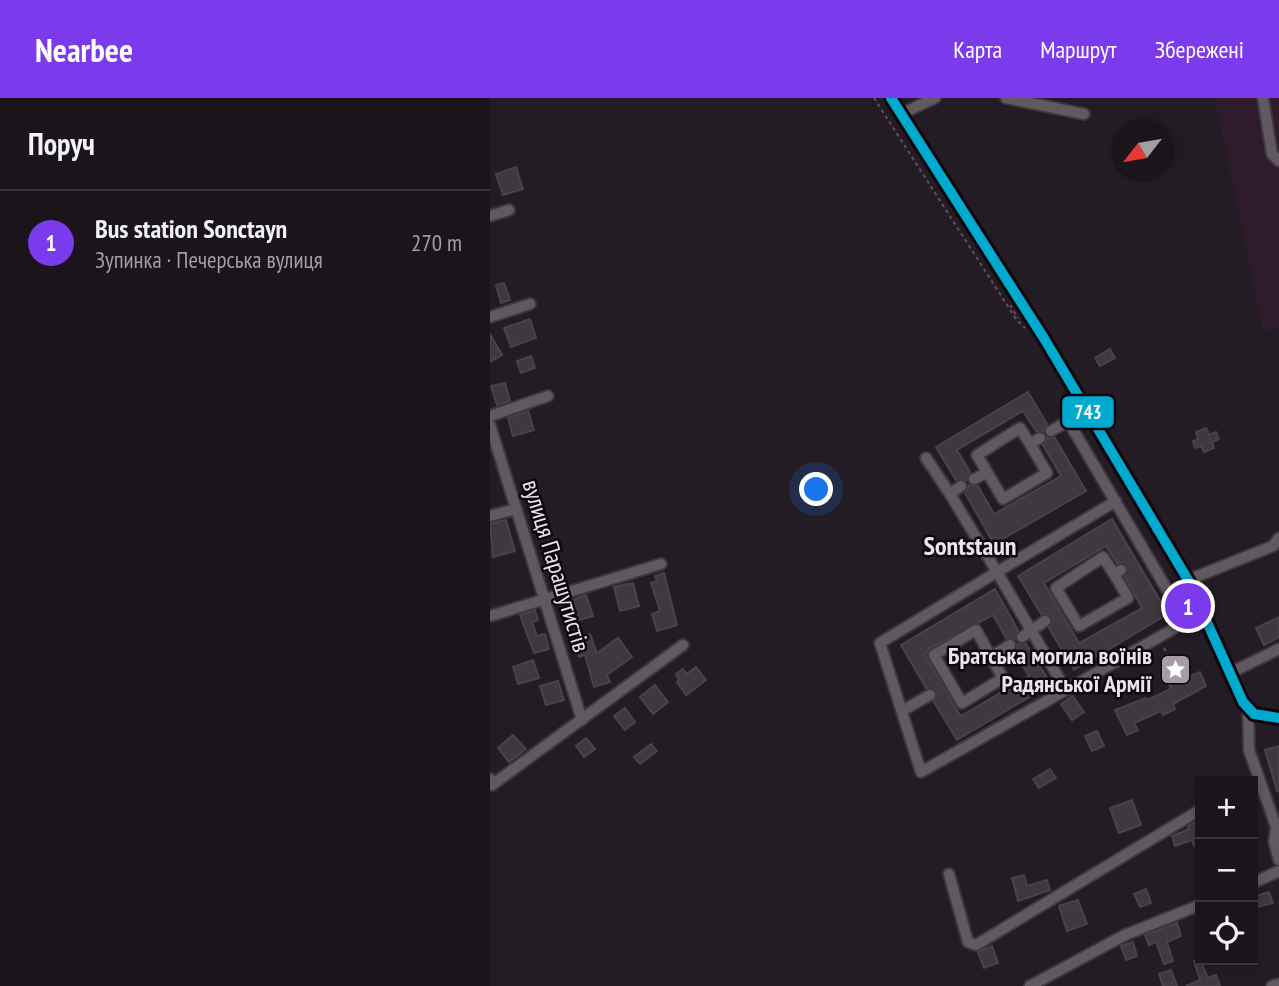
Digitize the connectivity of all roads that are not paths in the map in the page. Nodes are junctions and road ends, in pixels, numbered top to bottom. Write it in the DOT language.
graph roads {
  1 [pos="891,98"];
  2 [pos="935,98"];
  3 [pos="1006,98"];
  4 [pos="1263,98"];
  5 [pos="901,114"];
  6 [pos="1084,114"];
  7 [pos="1279,161"];
  8 [pos="509,210"];
  9 [pos="490,216"];
  10 [pos="530,304"];
  11 [pos="490,317"];
  12 [pos="548,396"];
  13 [pos="490,416"];
  14 [pos="490,425"];
  15 [pos="1051,430"];
  16 [pos="926,458"];
  17 [pos="987,473"];
  18 [pos="974,479"];
  19 [pos="961,486"];
  20 [pos="950,494"];
  21 [pos="1116,501"];
  22 [pos="516,509"];
  23 [pos="490,516"];
  24 [pos="1277,547"];
  25 [pos="1146,554"];
  26 [pos="1136,560"];
  27 [pos="661,564"];
  28 [pos="997,572"];
  29 [pos="1188,580"];
  30 [pos="545,600"];
  31 [pos="1063,609"];
  32 [pos="1203,612"];
  33 [pos="490,616"];
  34 [pos="1045,621"];
  35 [pos="1186,622"];
  36 [pos="1026,634"];
  37 [pos="683,645"];
  38 [pos="1010,645"];
  39 [pos="1279,649"];
  40 [pos="991,657"];
  41 [pos="1230,673"];
  42 [pos="1066,690"];
  43 [pos="930,695"];
  44 [pos="1248,709"];
  45 [pos="902,710"];
  46 [pos="1279,718"];
  47 [pos="582,720"];
  48 [pos="1253,776"];
  49 [pos="491,782"];
  50 [pos="1258,789"];
  51 [pos="1195,813"];
  52 [pos="1278,832"];
  53 [pos="1279,860"];
  54 [pos="1279,871"];
  55 [pos="949,874"];
  56 [pos="1258,881"];
  57 [pos="1195,907"];
  58 [pos="1279,984"];
  59 [pos="1030,986"];
  60 [pos="1272,986"];
  1 -- 5 [label="street"];
  2 -- 5 [label="street"];
  3 -- 6 [label="street"];
  4 -- 7 [label="street"];
  5 -- 29 [label="street"];
  8 -- 9 [label="street"];
  10 -- 11 [label="street"];
  12 -- 13 [label="street"];
  14 -- 22 [label="street, вулиця Парашутистів"];
  15 -- 21 [label="street"];
  16 -- 20 [label="street"];
  17 -- 17 [label="street"];
  17 -- 18 [label="street"];
  19 -- 20 [label="street"];
  20 -- 28 [label="street"];
  21 -- 25 [label="street"];
  21 -- 28 [label="street"];
  22 -- 23 [label="street"];
  22 -- 30 [label="street, вулиця Парашутистів"];
  24 -- 29 [label="street"];
  25 -- 26 [label="street"];
  25 -- 35 [label="street"];
  27 -- 30 [label="street"];
  28 -- 36 [label="street"];
  28 -- 45 [label="street"];
  29 -- 32 [label="street"];
  30 -- 33 [label="street"];
  30 -- 47 [label="street, вулиця Парашутистів"];
  31 -- 31 [label="street"];
  32 -- 35 [label="street"];
  32 -- 41 [label="street"];
  34 -- 36 [label="street"];
  35 -- 42 [label="street"];
  36 -- 42 [label="street"];
  37 -- 47 [label="street"];
  38 -- 40 [label="street"];
  39 -- 41 [label="street"];
  40 -- 40 [label="street"];
  41 -- 44 [label="street"];
  42 -- 45 [label="street"];
  43 -- 45 [label="street"];
  44 -- 46 [label="street"];
  44 -- 48 [label="street"];
  47 -- 49 [label="street"];
  50 -- 52 [label="street"];
  51 -- 55 [label="street"];
  52 -- 53 [label="street"];
  54 -- 56 [label="street"];
  57 -- 59 [label="street"];
  58 -- 60 [label="street"];
}
